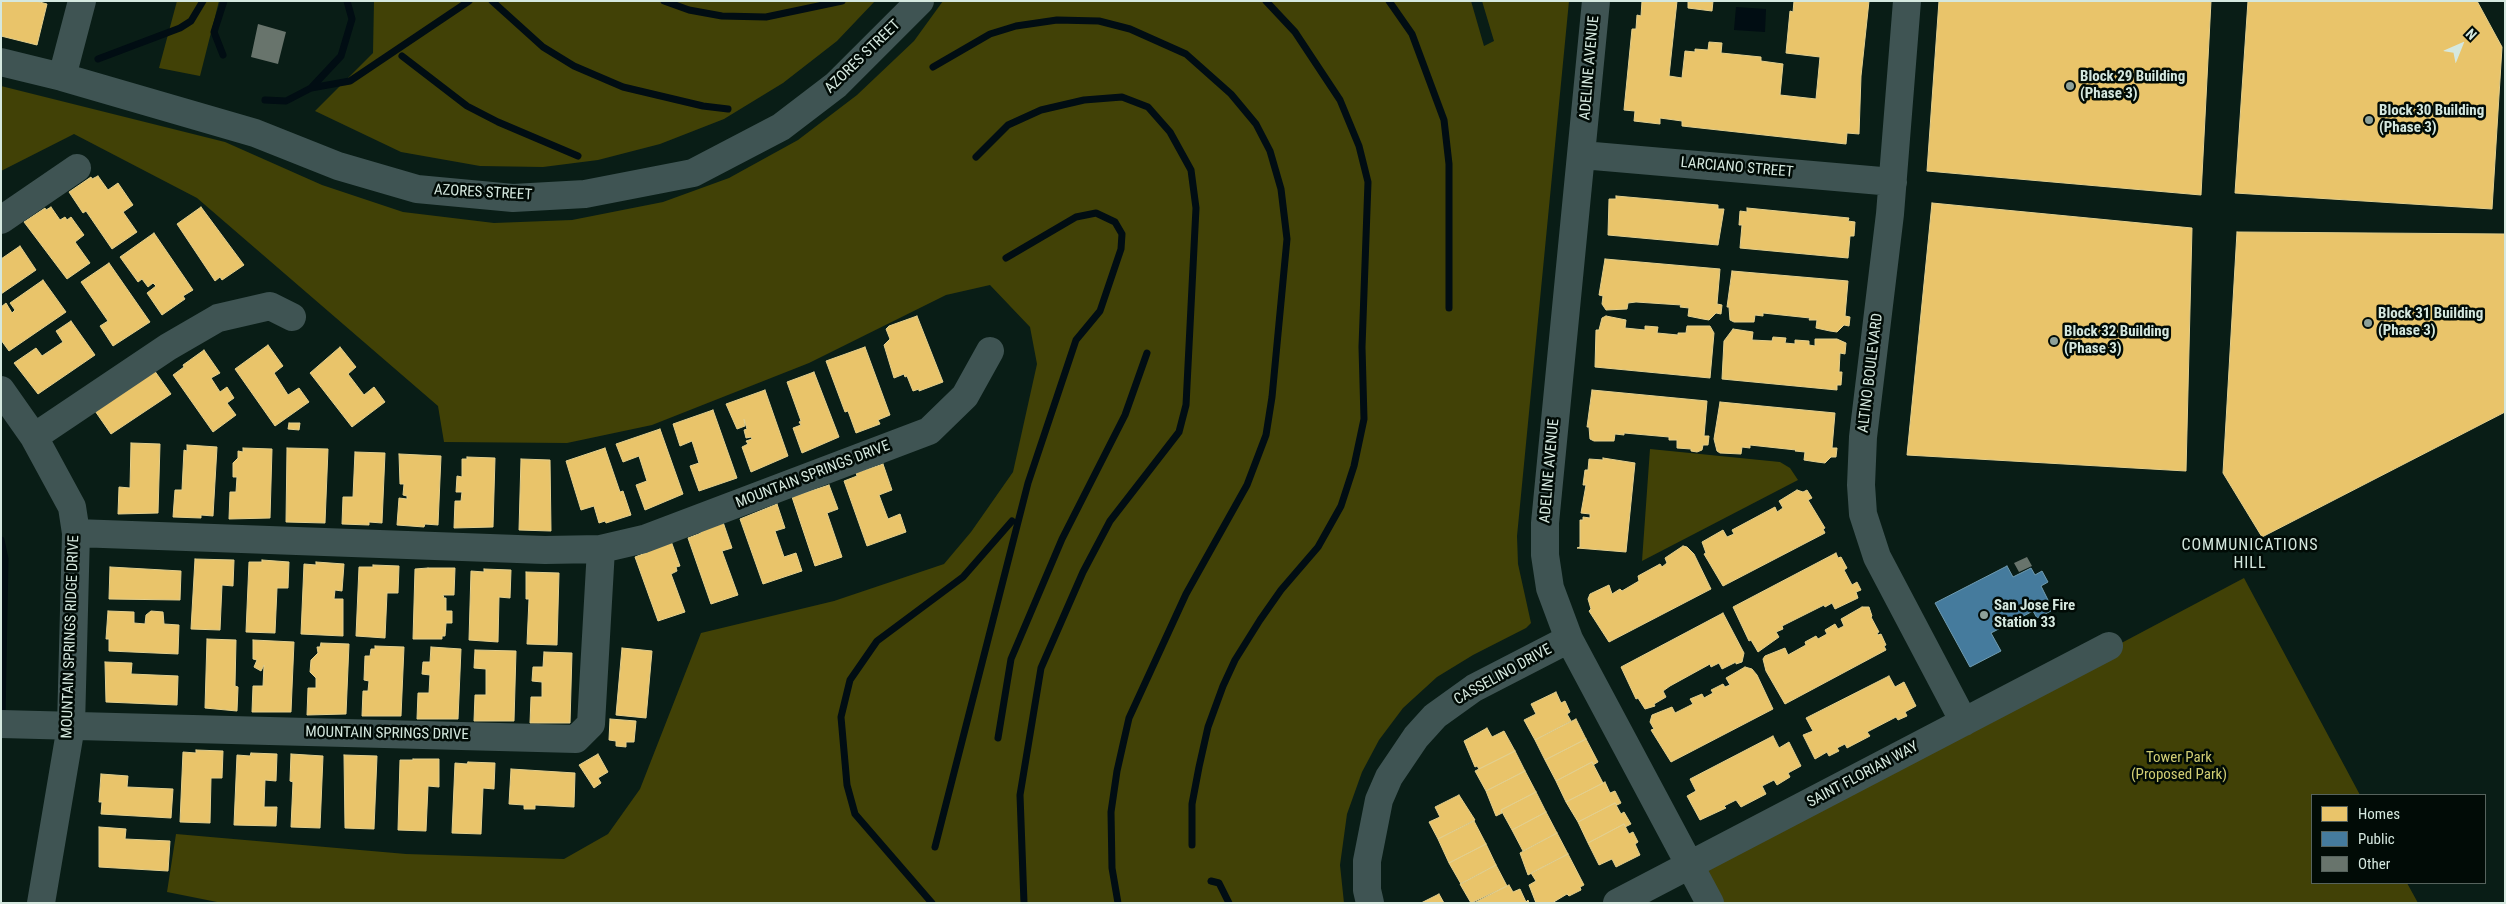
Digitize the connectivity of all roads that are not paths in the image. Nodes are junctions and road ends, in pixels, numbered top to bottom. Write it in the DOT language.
graph roads {
  1 [pos="82,1"];
  2 [pos="920,1"];
  3 [pos="1596,1"];
  4 [pos="1907,1"];
  5 [pos="1,62"];
  6 [pos="62,77"];
  7 [pos="1582,154"];
  8 [pos="77,168"];
  9 [pos="1893,182"];
  10 [pos="1,220"];
  11 [pos="292,317"];
  12 [pos="990,351"];
  13 [pos="1,390"];
  14 [pos="34,437"];
  15 [pos="76,532"];
  16 [pos="601,549"];
  17 [pos="1569,639"];
  18 [pos="2109,646"];
  19 [pos="1964,722"];
  20 [pos="7,724"];
  21 [pos="71,726"];
  22 [pos="1690,864"];
  23 [pos="41,903"];
  24 [pos="1370,903"];
  25 [pos="1617,903"];
  26 [pos="1710,903"];
  1 -- 6 [label="street"];
  2 -- 6 [label="street, AZORES STREET"];
  3 -- 7 [label="street, ADELINE AVENUE"];
  4 -- 9 [label="street, ALTINO BOULEVARD"];
  5 -- 6 [label="street, AZORES STREET"];
  7 -- 9 [label="street, LARCIANO STREET"];
  7 -- 17 [label="street, ADELINE AVENUE"];
  8 -- 10 [label="street"];
  9 -- 19 [label="street, ALTINO BOULEVARD"];
  11 -- 14 [label="street"];
  12 -- 16 [label="street, MOUNTAIN SPRINGS DRIVE"];
  13 -- 14 [label="street, MOUNTAIN SPRINGS RIDGE DRIVE"];
  14 -- 15 [label="street, MOUNTAIN SPRINGS RIDGE DRIVE"];
  15 -- 16 [label="street, MOUNTAIN SPRINGS DRIVE"];
  15 -- 21 [label="street, MOUNTAIN SPRINGS RIDGE DRIVE"];
  16 -- 21 [label="street, MOUNTAIN SPRINGS DRIVE"];
  17 -- 22 [label="street, ADELINE AVENUE"];
  17 -- 24 [label="street, CASSELINO DRIVE"];
  18 -- 19 [label="street, SAINT FLORIAN WAY"];
  19 -- 22 [label="street, SAINT FLORIAN WAY"];
  20 -- 21 [label="street, MOUNTAIN SPRINGS DRIVE"];
  21 -- 23 [label="street, MOUNTAIN SPRINGS RIDGE DRIVE"];
  22 -- 25 [label="street, SAINT FLORIAN WAY"];
  22 -- 26 [label="street, ADELINE AVENUE"];
}
